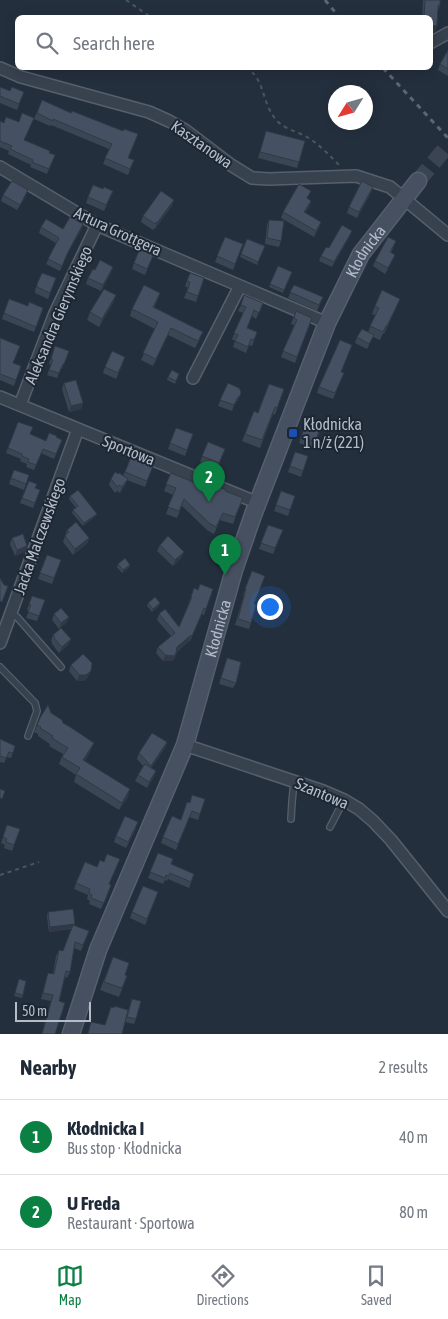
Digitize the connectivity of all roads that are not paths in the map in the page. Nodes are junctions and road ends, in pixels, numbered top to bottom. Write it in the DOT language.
graph roads {
  1 [pos="448,33"];
  2 [pos="433,41"];
  3 [pos="0,68"];
  4 [pos="0,167"];
  5 [pos="418,182"];
  6 [pos="404,198"];
  7 [pos="97,225"];
  8 [pos="448,235"];
  9 [pos="240,286"];
  10 [pos="327,323"];
  11 [pos="193,378"];
  12 [pos="0,397"];
  13 [pos="20,405"];
  14 [pos="78,429"];
  15 [pos="258,503"];
  16 [pos="11,613"];
  17 [pos="0,643"];
  18 [pos="0,667"];
  19 [pos="61,667"];
  20 [pos="28,736"];
  21 [pos="185,745"];
  22 [pos="294,781"];
  23 [pos="344,800"];
  24 [pos="291,819"];
  25 [pos="330,827"];
  26 [pos="448,911"];
  27 [pos="71,1034"];
  1 -- 2 [label="street"];
  3 -- 6 [label="street, Kasztanowa"];
  4 -- 7 [label="street, Artura Grottgera"];
  5 -- 6 [label="main road, Kłodnicka"];
  6 -- 8 [label="street, Kasztanowa"];
  6 -- 10 [label="main road, Kłodnicka"];
  7 -- 9 [label="street, Artura Grottgera"];
  7 -- 13 [label="street, Aleksandra Gierymskiego"];
  9 -- 10 [label="street, Artura Grottgera"];
  9 -- 11 [label="street"];
  10 -- 15 [label="main road, Kłodnicka"];
  12 -- 13 [label="street, Sportowa"];
  13 -- 14 [label="street, Sportowa"];
  14 -- 15 [label="street, Sportowa"];
  14 -- 16 [label="street, Jacka Malczewskiego"];
  15 -- 21 [label="main road, Kłodnicka"];
  16 -- 17 [label="street, Jacka Malczewskiego"];
  16 -- 19 [label="lane"];
  18 -- 20 [label="lane"];
  21 -- 22 [label="street, Szantowa"];
  21 -- 27 [label="main road, Kłodnicka"];
  22 -- 23 [label="street, Szantowa"];
  22 -- 24 [label="lane"];
  23 -- 25 [label="lane"];
  23 -- 26 [label="street, Szantowa"];
}
